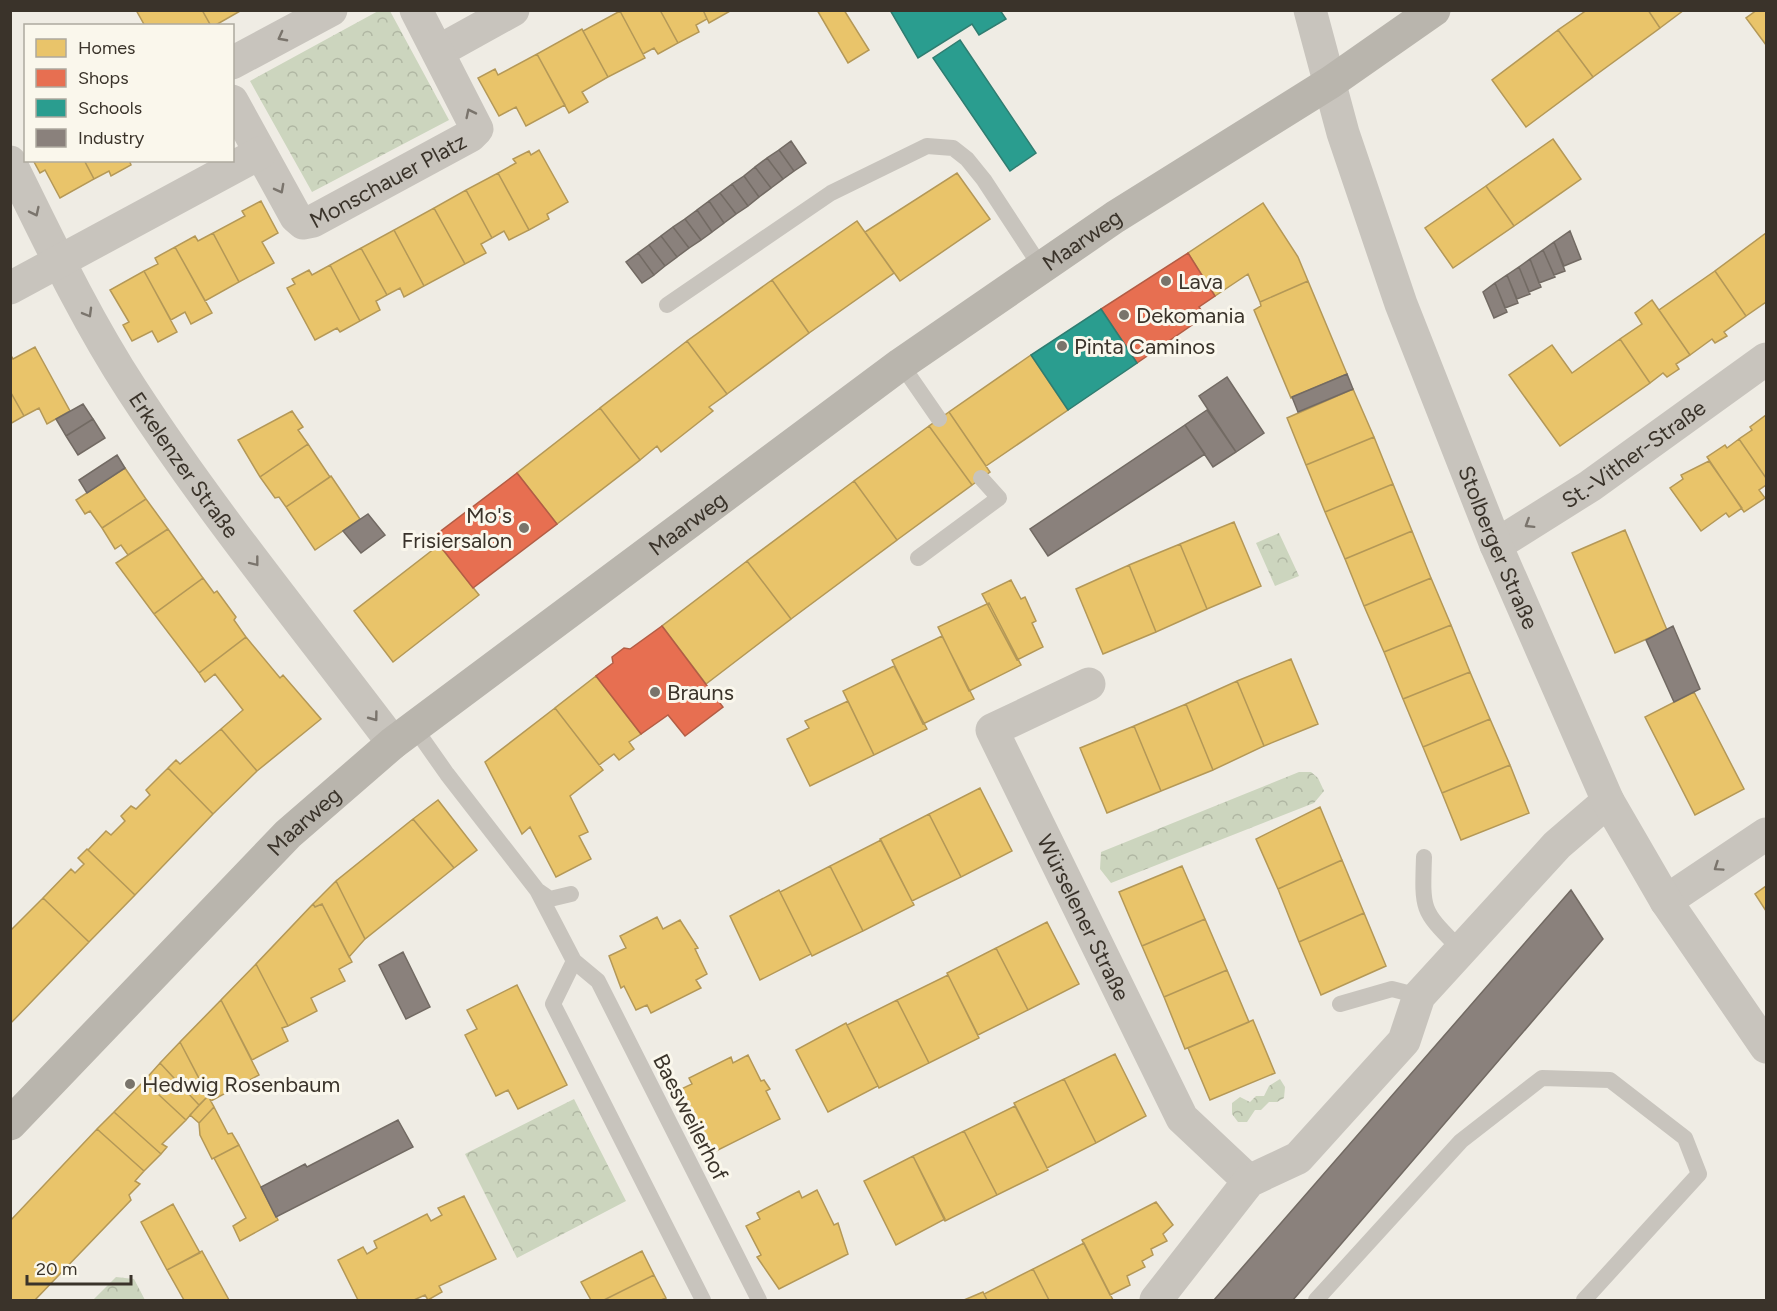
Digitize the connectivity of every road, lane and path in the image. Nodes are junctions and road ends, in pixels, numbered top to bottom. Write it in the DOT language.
graph roads {
  1 [pos="331,10"];
  2 [pos="416,10"];
  3 [pos="513,10"];
  4 [pos="1310,10"];
  5 [pos="1434,10"];
  6 [pos="439,51"];
  7 [pos="234,62"];
  8 [pos="1331,82"];
  9 [pos="234,105"];
  10 [pos="261,153"];
  11 [pos="10,162"];
  12 [pos="59,263"];
  13 [pos="1041,267"];
  14 [pos="10,288"];
  15 [pos="667,305"];
  16 [pos="1767,359"];
  17 [pos="901,364"];
  18 [pos="939,419"];
  19 [pos="981,478"];
  20 [pos="1496,545"];
  21 [pos="918,558"];
  22 [pos="1089,684"];
  23 [pos="403,735"];
  24 [pos="1608,801"];
  25 [pos="1767,834"];
  26 [pos="1424,857"];
  27 [pos="537,890"];
  28 [pos="571,894"];
  29 [pos="1666,901"];
  30 [pos="1461,950"];
  31 [pos="574,961"];
  32 [pos="1419,996"];
  33 [pos="1340,1004"];
  34 [pos="1767,1047"];
  35 [pos="10,1124"];
  36 [pos="1249,1181"];
  37 [pos="703,1300"];
  38 [pos="759,1300"];
  39 [pos="1156,1300"];
  40 [pos="1316,1300"];
  41 [pos="1584,1300"];
  1 -- 7 [label="street, one-way"];
  2 -- 6 [label="street, Monschauer Platz"];
  3 -- 6 [label="street"];
  4 -- 8 [label="street, Stolberger Straße"];
  5 -- 8 [label="main road, Maarweg"];
  10 -- 6 [label="street, Monschauer Platz, one-way"];
  8 -- 13 [label="main road, Maarweg"];
  8 -- 20 [label="street, Stolberger Straße"];
  9 -- 10 [label="street, Monschauer Platz"];
  10 -- 12 [label="street"];
  11 -- 12 [label="street, Erkelenzer Straße, one-way"];
  12 -- 14 [label="street"];
  12 -- 23 [label="street, Erkelenzer Straße, one-way"];
  13 -- 15 [label="lane"];
  13 -- 17 [label="main road, Maarweg"];
  16 -- 20 [label="street, St.-Vither-Straße, one-way"];
  17 -- 18 [label="lane"];
  17 -- 23 [label="main road, Maarweg"];
  19 -- 21 [label="lane"];
  20 -- 24 [label="street, Stolberger Straße"];
  22 -- 36 [label="street, Würselener Straße"];
  23 -- 27 [label="lane, Baesweilerhof"];
  23 -- 35 [label="main road, Maarweg"];
  24 -- 29 [label="street, Stolberger Straße"];
  24 -- 30 [label="street"];
  25 -- 29 [label="street, one-way"];
  26 -- 30 [label="lane"];
  27 -- 28 [label="lane"];
  27 -- 31 [label="lane, Baesweilerhof"];
  29 -- 34 [label="street, Stolberger Straße"];
  30 -- 32 [label="street"];
  31 -- 37 [label="lane"];
  31 -- 38 [label="lane, Baesweilerhof"];
  32 -- 33 [label="lane"];
  32 -- 36 [label="street"];
  36 -- 39 [label="street"];
  40 -- 41 [label="lane"];
}
